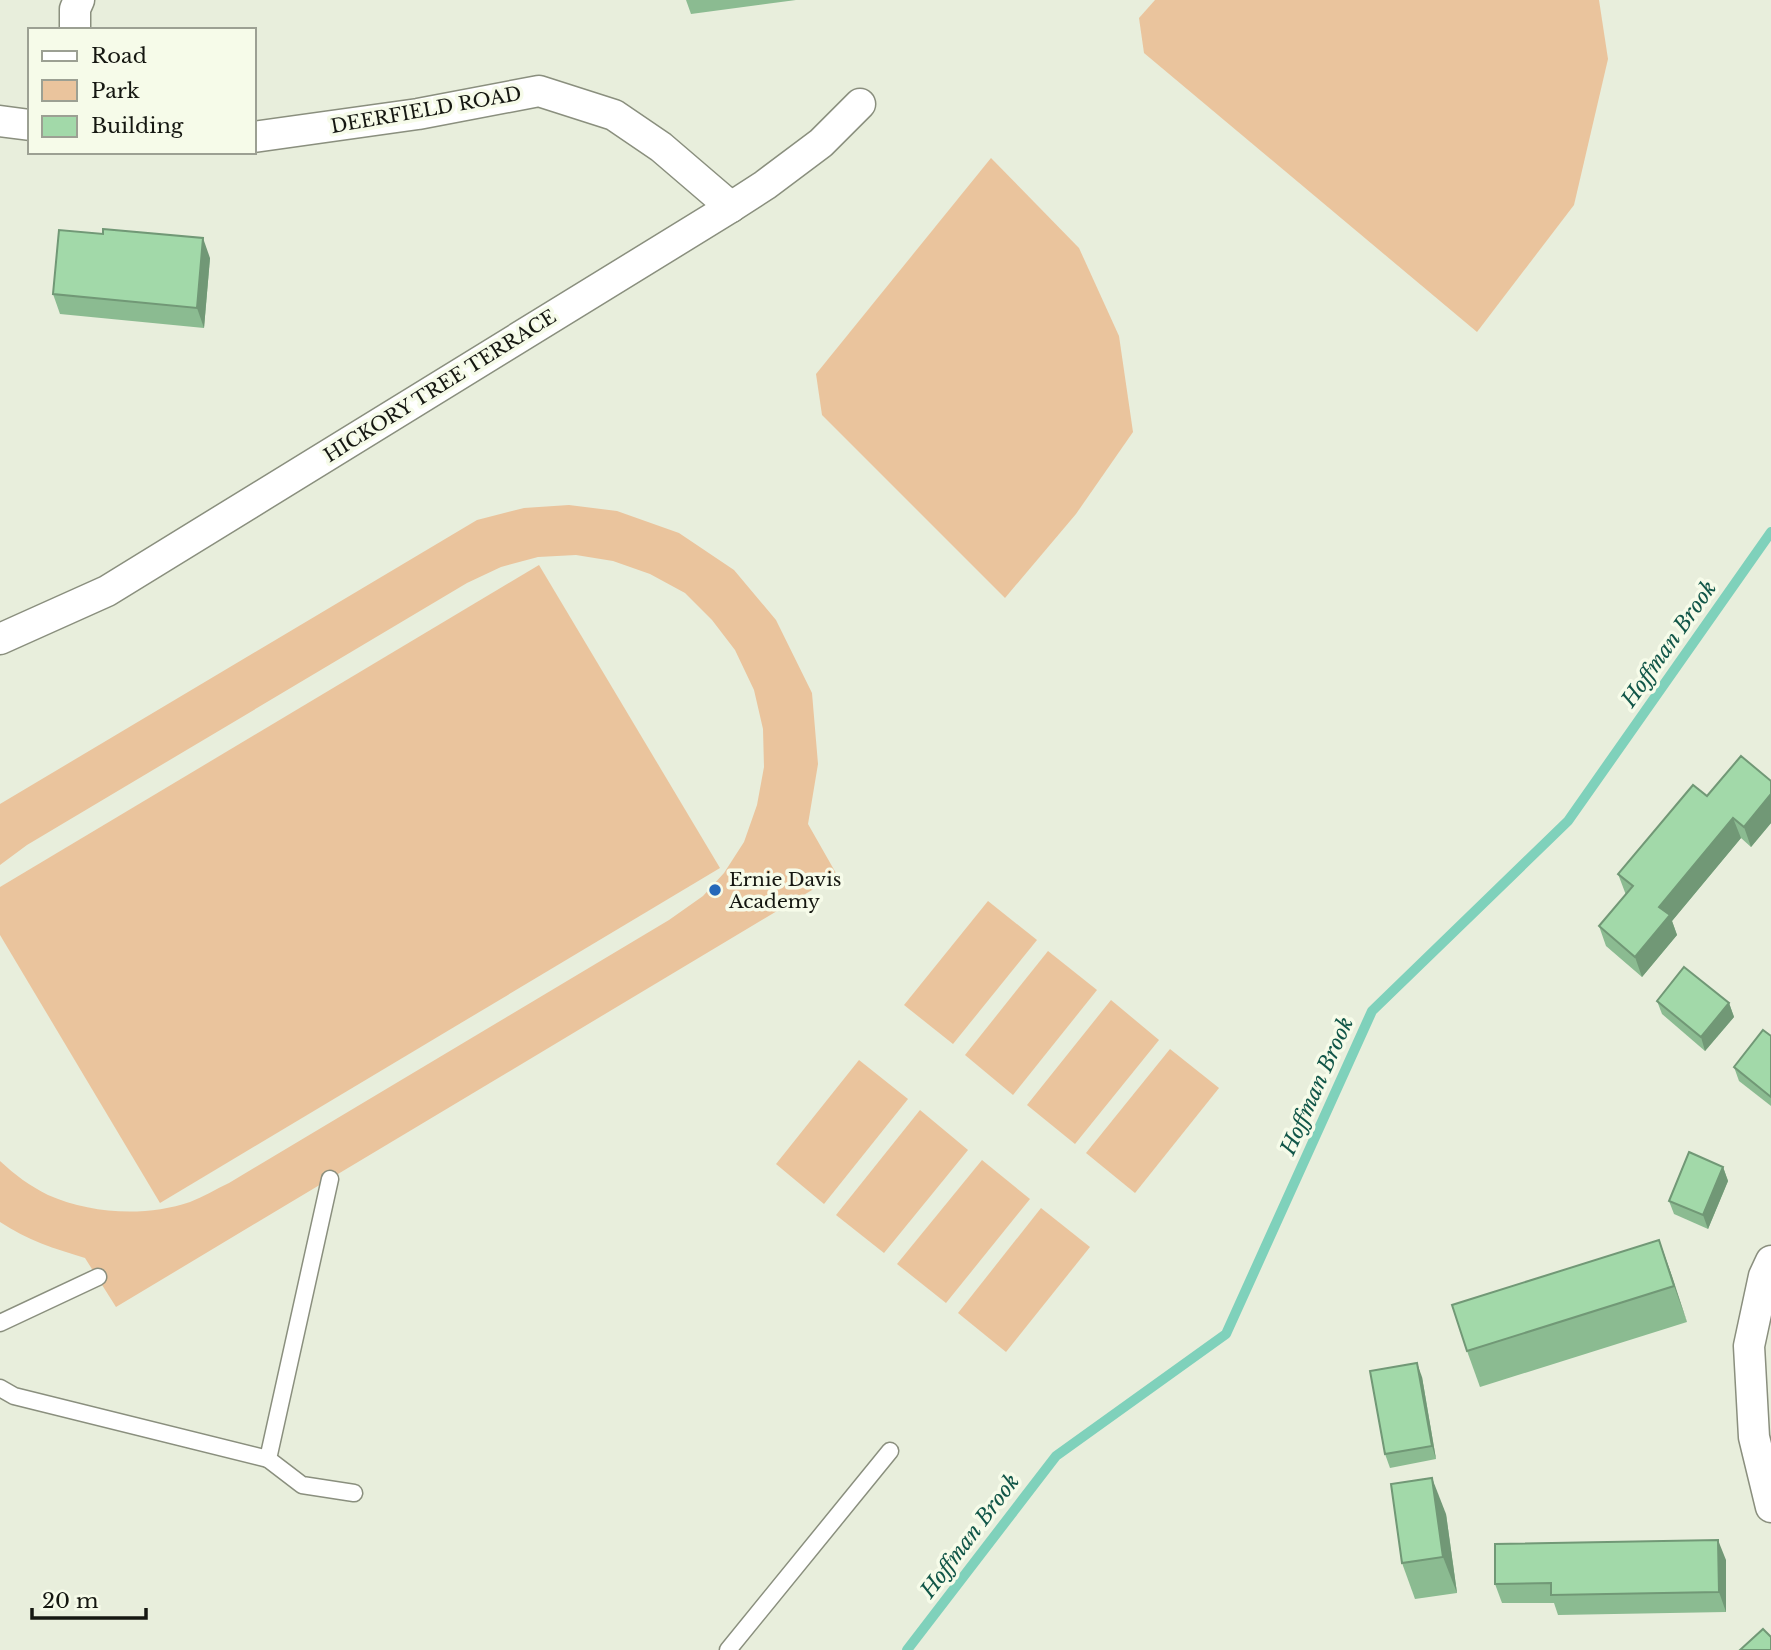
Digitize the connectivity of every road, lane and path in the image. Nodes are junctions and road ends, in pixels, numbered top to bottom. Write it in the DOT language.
graph roads {
  1 [pos="79,0"];
  2 [pos="75,28"];
  3 [pos="860,104"];
  4 [pos="0,121"];
  5 [pos="28,125"];
  6 [pos="256,137"];
  7 [pos="731,207"];
  8 [pos="0,639"];
  9 [pos="330,1179"];
  10 [pos="1771,1261"];
  11 [pos="98,1278"];
  12 [pos="0,1323"];
  13 [pos="0,1388"];
  14 [pos="890,1451"];
  15 [pos="268,1459"];
  16 [pos="354,1493"];
  17 [pos="1771,1507"];
  18 [pos="728,1650"];
  1 -- 2 [label="street"];
  3 -- 7 [label="street, HICKORY TREE TERRACE"];
  4 -- 5 [label="street"];
  6 -- 7 [label="street, DEERFIELD ROAD"];
  7 -- 8 [label="street, HICKORY TREE TERRACE"];
  9 -- 15 [label="lane"];
  10 -- 17 [label="street"];
  11 -- 12 [label="lane"];
  13 -- 15 [label="lane"];
  14 -- 18 [label="lane"];
  15 -- 16 [label="lane"];
}
